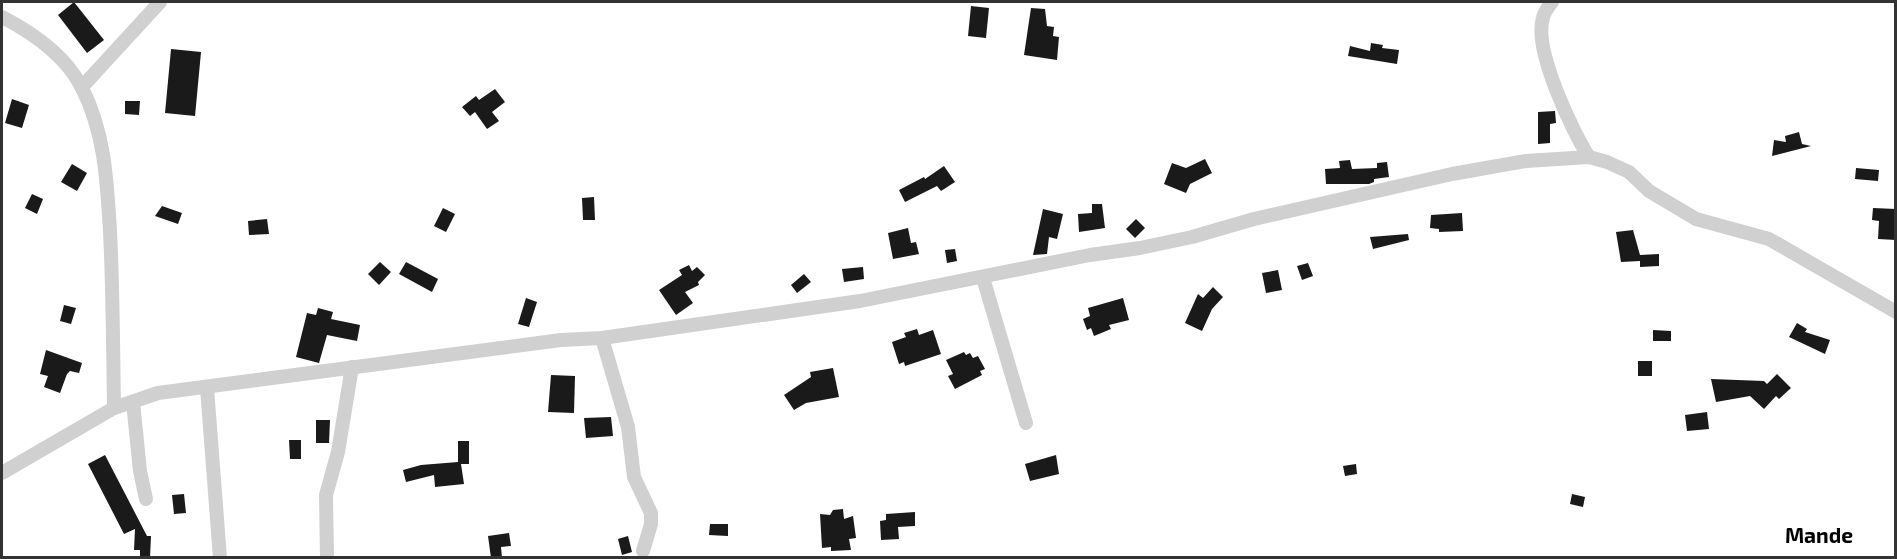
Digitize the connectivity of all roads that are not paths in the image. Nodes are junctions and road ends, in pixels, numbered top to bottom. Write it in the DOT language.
graph roads {
  1 [pos="160,2"];
  2 [pos="1552,2"];
  3 [pos="2,17"];
  4 [pos="81,87"];
  5 [pos="1589,157"];
  6 [pos="983,278"];
  7 [pos="1896,312"];
  8 [pos="602,338"];
  9 [pos="352,367"];
  10 [pos="207,388"];
  11 [pos="133,402"];
  12 [pos="114,408"];
  13 [pos="1026,423"];
  14 [pos="2,473"];
  15 [pos="146,499"];
  16 [pos="643,551"];
  17 [pos="220,558"];
  18 [pos="327,558"];
  1 -- 4 [label="street"];
  2 -- 5 [label="street"];
  3 -- 4 [label="street"];
  4 -- 12 [label="street"];
  5 -- 6 [label="street"];
  5 -- 7 [label="street"];
  6 -- 8 [label="street"];
  6 -- 13 [label="street"];
  8 -- 9 [label="street"];
  8 -- 16 [label="street"];
  9 -- 10 [label="street"];
  9 -- 18 [label="street"];
  10 -- 11 [label="street"];
  10 -- 17 [label="street"];
  11 -- 12 [label="street"];
  11 -- 15 [label="street"];
  12 -- 14 [label="street"];
}
